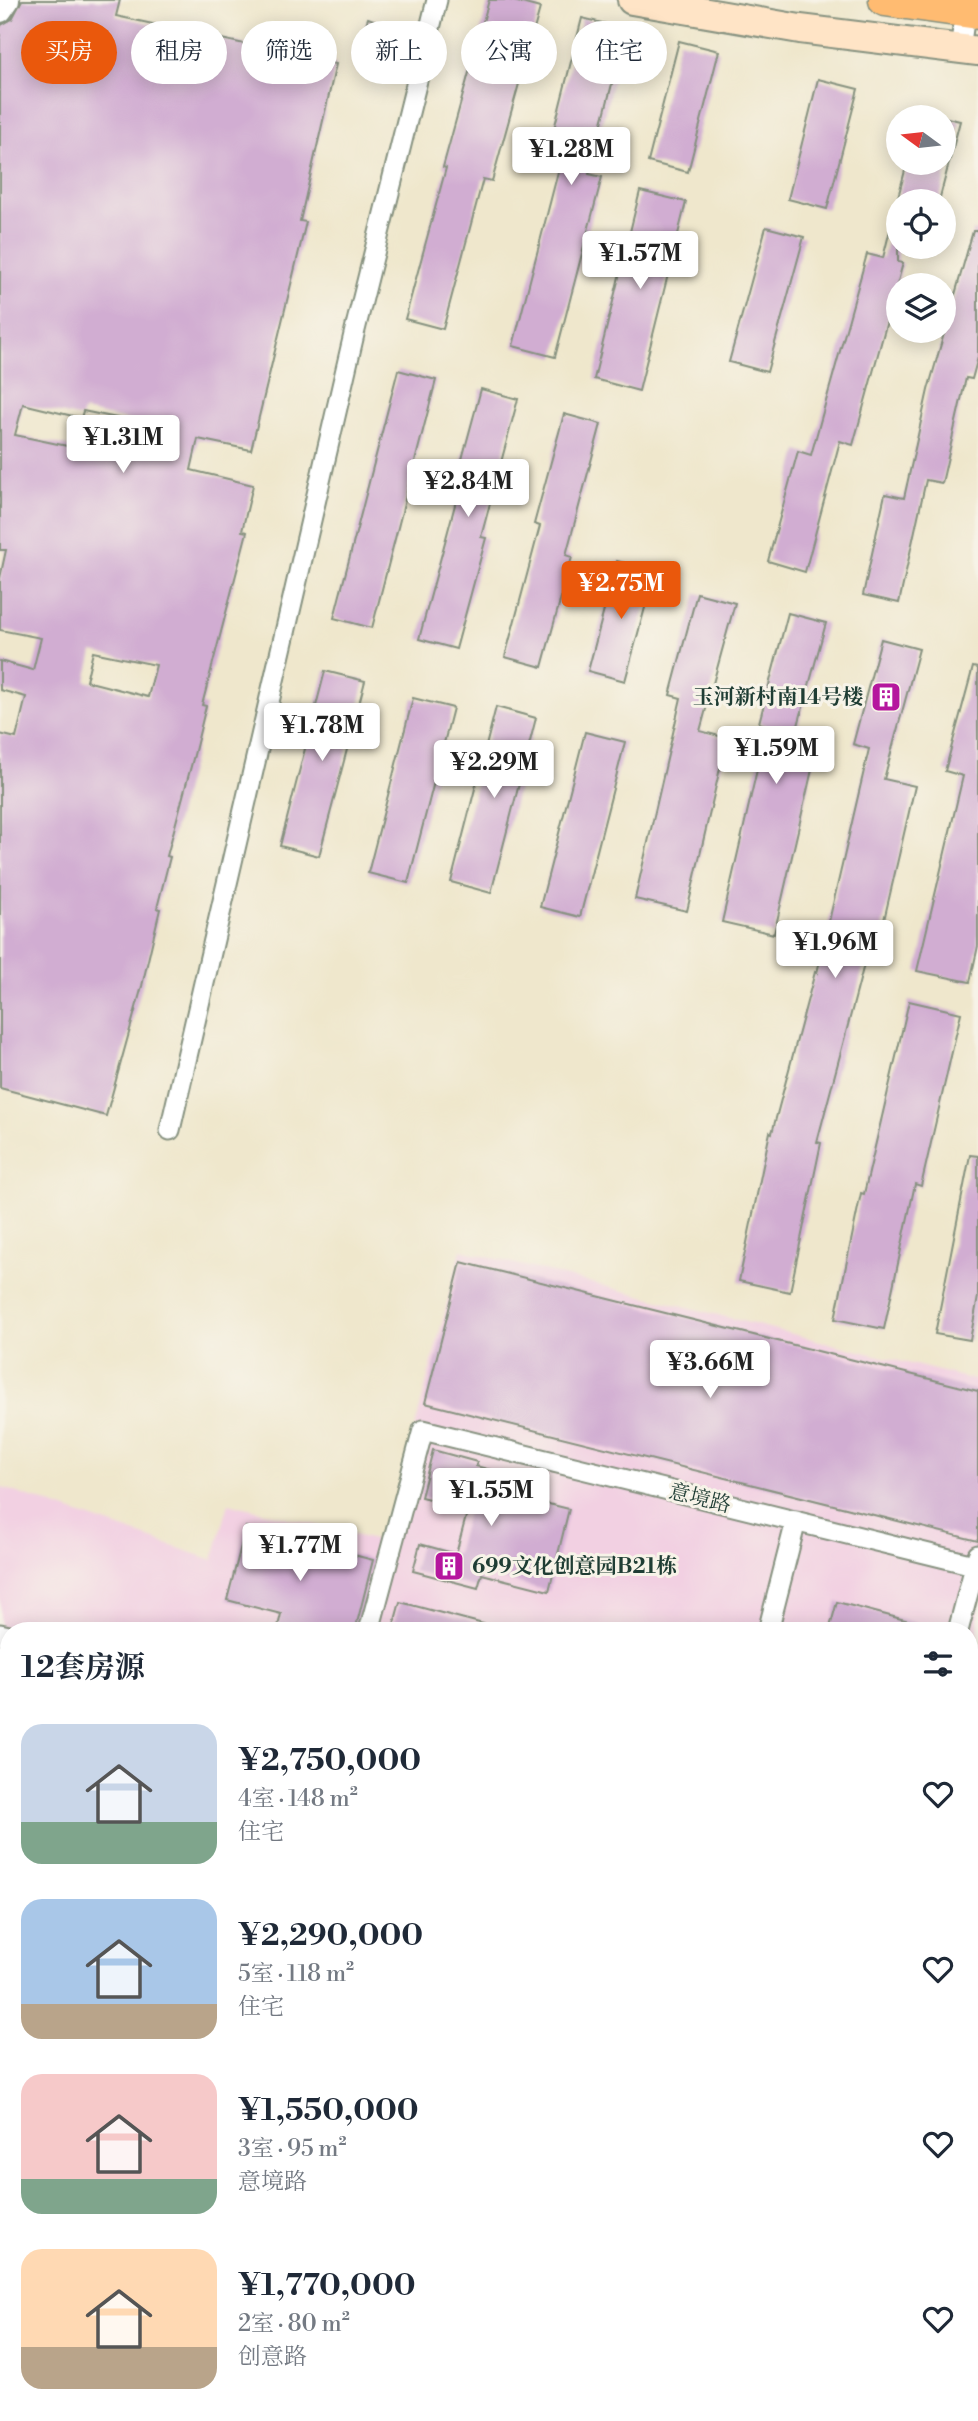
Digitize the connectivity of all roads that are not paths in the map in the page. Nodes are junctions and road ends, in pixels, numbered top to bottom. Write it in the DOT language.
graph roads {
  1 [pos="7,0"];
  2 [pos="437,0"];
  3 [pos="632,0"];
  4 [pos="885,0"];
  5 [pos="969,8"];
  6 [pos="0,10"];
  7 [pos="969,50"];
  8 [pos="170,1130"];
  9 [pos="796,1521"];
  10 [pos="977,1562"];
  11 [pos="371,1622"];
  12 [pos="773,1622"];
  13 [pos="960,1622"];
  1 -- 6 [label="street"];
  2 -- 8 [label="street"];
  3 -- 7 [label="main road"];
  4 -- 5 [label="main road"];
  5 -- 7 [label="street"];
  9 -- 10 [label="street, 意境路"];
  9 -- 11 [label="street, 意境路"];
  9 -- 12 [label="street"];
  10 -- 13 [label="street"];
}
